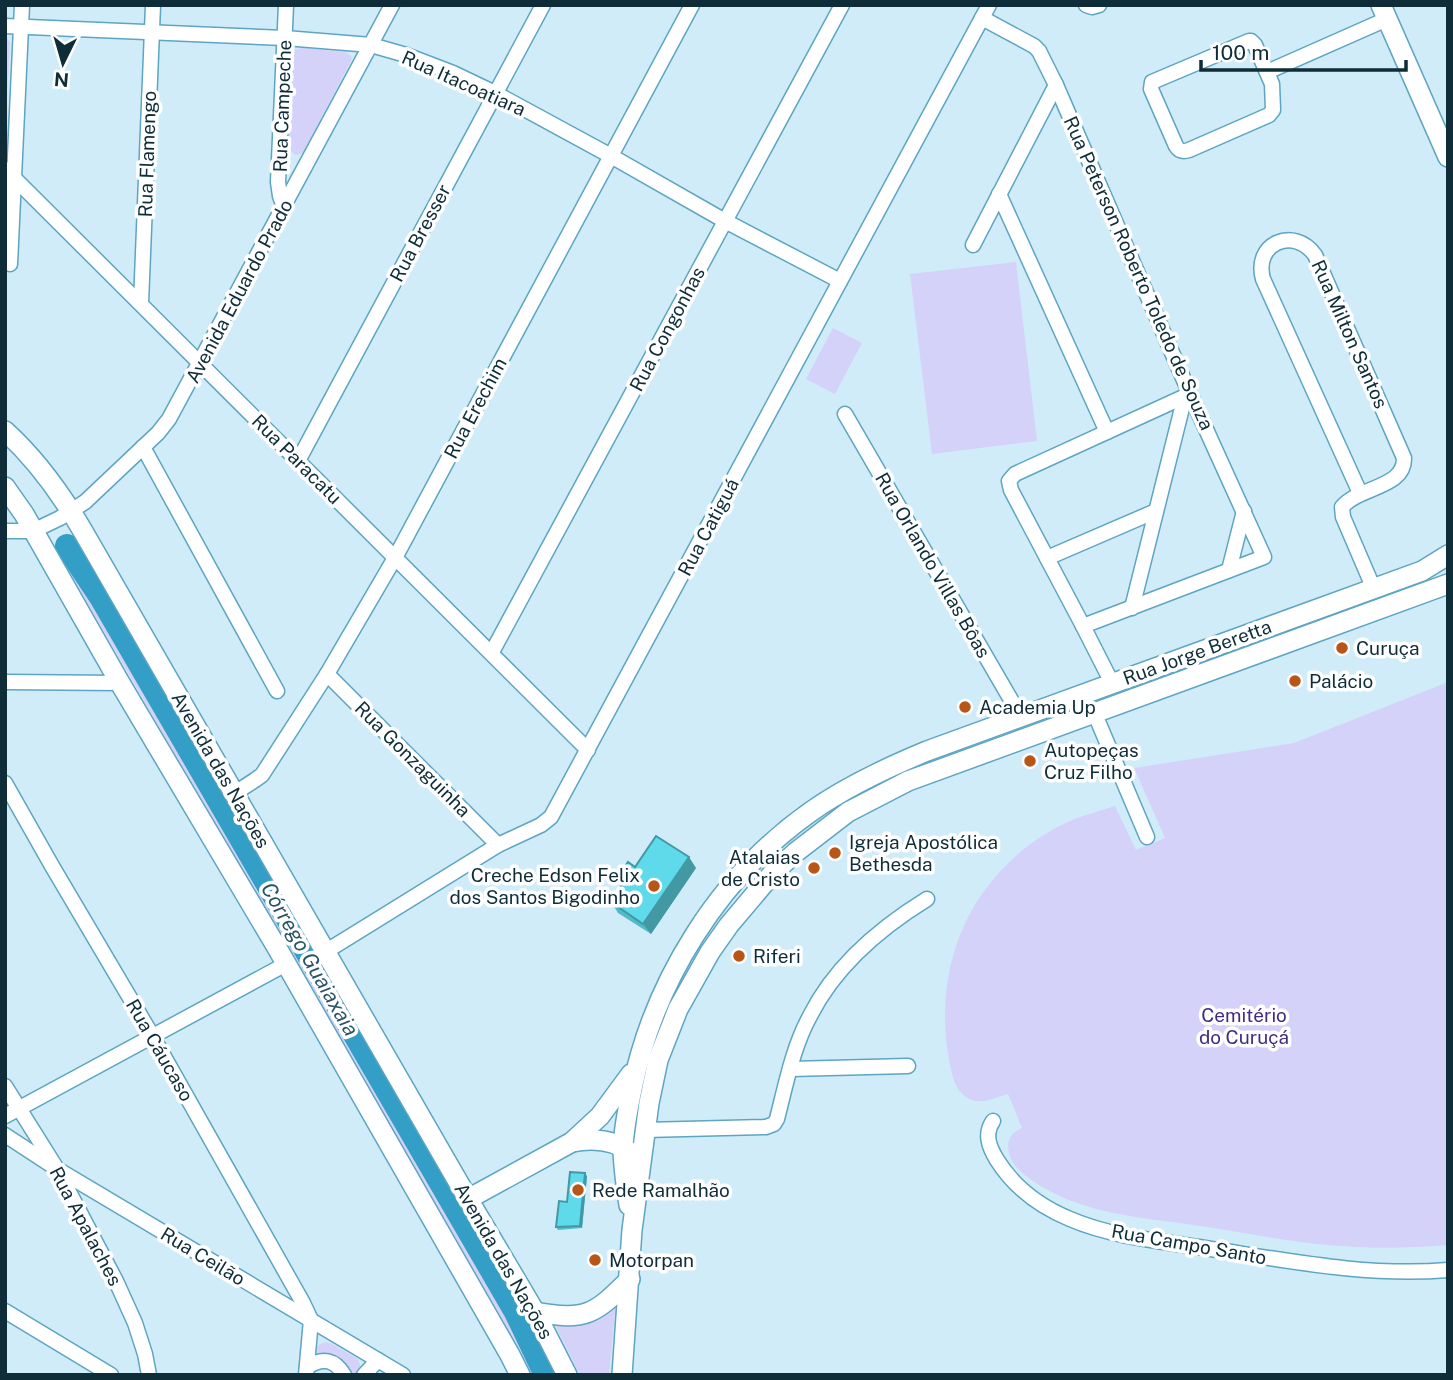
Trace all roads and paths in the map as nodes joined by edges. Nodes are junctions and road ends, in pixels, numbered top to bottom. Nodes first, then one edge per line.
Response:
1 (22, 5) edge
2 (153, 5) edge
3 (286, 5) edge
4 (392, 5) edge
5 (543, 5) edge
6 (692, 5) edge
7 (842, 5) edge
8 (1086, 5) edge
9 (1099, 5) edge
10 (986, 11) edge
11 (1384, 12) edge
12 (5, 26) edge
13 (21, 26) junction
14 (152, 32) junction
15 (285, 38) junction
16 (371, 45) junction
17 (1267, 72) junction
18 (1056, 85) junction
19 (495, 93) junction
20 (611, 156) junction
21 (1448, 157) edge
22 (10, 173) edge
23 (999, 194) junction
24 (284, 206) junction
25 (725, 221) junction
26 (973, 245) dead end
27 (10, 264) dead end
28 (840, 281) junction
29 (141, 303) junction
30 (201, 362) junction
31 (1188, 395) junction
32 (845, 414) dead end
33 (5, 431) edge
34 (1107, 432) junction
35 (5, 440) edge
36 (143, 447) junction
37 (5, 449) edge
38 (298, 461) junction
39 (5, 487) edge
40 (1360, 494) junction
41 (71, 511) junction
42 (1156, 511) junction
43 (1244, 511) junction
44 (5, 531) edge
45 (33, 531) junction
46 (1448, 555) edge
47 (396, 556) junction
48 (1047, 558) junction
49 (1229, 570) junction
50 (1448, 584) edge
51 (1373, 587) junction
52 (1132, 608) junction
53 (1083, 626) junction
54 (492, 652) junction
55 (327, 674) junction
56 (5, 682) edge
57 (120, 683) junction
58 (1112, 683) junction
59 (277, 691) dead end
60 (1094, 712) junction
61 (1021, 716) junction
62 (588, 750) junction
63 (5, 783) edge
64 (235, 793) junction
65 (1147, 837) dead end
66 (498, 845) junction
67 (928, 899) dead end
68 (325, 952) junction
69 (286, 964) junction
70 (153, 1037) junction
71 (636, 1066) junction
72 (908, 1066) dead end
73 (790, 1069) junction
74 (5, 1086) edge
75 (12, 1112) edge
76 (993, 1121) dead end
77 (645, 1130) junction
78 (5, 1135) edge
79 (572, 1142) junction
80 (623, 1147) junction
81 (57, 1169) junction
82 (468, 1199) junction
83 (632, 1230) junction
84 (1448, 1270) edge
85 (630, 1279) junction
86 (5, 1311) edge
87 (535, 1311) junction
88 (311, 1320) junction
89 (378, 1360) junction
90 (306, 1371) edge
91 (111, 1375) edge
92 (149, 1375) edge
93 (344, 1375) edge
94 (364, 1375) edge
95 (403, 1375) edge
96 (520, 1375) edge
97 (567, 1375) edge
98 (622, 1375) edge

1 - 13 street
2 - 14 street, Rua Flamengo
3 - 15 street, Rua Campeche
4 - 16 street, Avenida Eduardo Prado
5 - 19 street, Rua Bresser
6 - 20 street, Rua Erechim
7 - 25 street, Rua Congonhas
8 - 9 street
10 - 18 street, Rua Peterson Roberto Toledo de Souza
10 - 28 street, Rua Catiguá
11 - 17 street
11 - 21 main road
12 - 13 street, Rua Itacoatiara
13 - 14 street, Rua Itacoatiara
13 - 22 street
14 - 15 street, Rua Itacoatiara
14 - 29 street, Rua Flamengo
15 - 16 street, Rua Itacoatiara
15 - 24 street, Rua Campeche
16 - 19 street, Rua Itacoatiara
16 - 24 street, Avenida Eduardo Prado
17 - 17 street
18 - 23 street
18 - 31 street, Rua Peterson Roberto Toledo de Souza
19 - 20 street, Rua Itacoatiara
19 - 38 street, Rua Bresser
20 - 25 street, Rua Itacoatiara
20 - 47 street, Rua Erechim
22 - 27 street
22 - 29 street, Rua Paracatu
23 - 26 street
23 - 34 street
24 - 30 street, Avenida Eduardo Prado
25 - 28 street, Rua Itacoatiara
25 - 54 street, Rua Congonhas
28 - 62 street, Rua Catiguá
29 - 30 street, Rua Paracatu
30 - 36 street, Avenida Eduardo Prado
30 - 38 street, Rua Paracatu
31 - 34 street
31 - 42 street
31 - 43 street, Rua Peterson Roberto Toledo de Souza
32 - 61 street, Rua Orlando Villas Bôas
33 - 41 main road, Avenida das Nações
34 - 48 street
35 - 37 main road
36 - 41 street, Avenida Eduardo Prado
36 - 59 street
38 - 47 street, Rua Paracatu
39 - 45 main road
40 - 40 street, Rua Milton Santos
40 - 51 street
41 - 45 street, Avenida Eduardo Prado
41 - 64 main road, Avenida das Nações
42 - 48 street
42 - 52 street
43 - 49 street
43 - 49 street, Rua Peterson Roberto Toledo de Souza
44 - 45 street
45 - 57 main road
46 - 51 main road, Rua Jorge Beretta
47 - 54 street, Rua Paracatu
47 - 55 street, Rua Erechim
48 - 53 street
49 - 52 street
50 - 60 main road, Rua Jorge Beretta
51 - 58 main road, Rua Jorge Beretta
52 - 53 street
53 - 58 street
54 - 62 street, Rua Paracatu
55 - 64 street, Rua Erechim
55 - 66 street, Rua Gonzaguinha
56 - 57 street
57 - 69 main road
58 - 61 main road, Rua Jorge Beretta
60 - 65 street
60 - 77 main road, Rua Jorge Beretta
61 - 71 main road, Rua Jorge Beretta
62 - 66 street, Rua Catiguá
63 - 70 street, Rua Cáucaso
64 - 68 main road, Avenida das Nações
66 - 68 street, Rua Catiguá
67 - 73 street
68 - 82 main road, Avenida das Nações
69 - 70 street
69 - 96 main road
70 - 75 street
70 - 88 street, Rua Cáucaso
71 - 79 main road
71 - 80 main road, Rua Jorge Beretta
72 - 73 street
73 - 77 street
74 - 75 street, Rua Apalaches
75 - 81 street, Rua Apalaches
76 - 84 street, Rua Campo Santo
77 - 83 main road, Rua Jorge Beretta
78 - 81 street, Rua Ceilão
79 - 80 main road
79 - 82 main road
80 - 83 main road, Rua Jorge Beretta
81 - 88 street, Rua Ceilão
81 - 92 street, Rua Apalaches
82 - 87 main road, Avenida das Nações
83 - 85 main road, Rua Jorge Beretta
85 - 87 main road
85 - 98 main road, Rua Jorge Beretta
86 - 91 street
87 - 97 main road, Avenida das Nações
88 - 89 street, Rua Ceilão
88 - 90 street
89 - 94 street
89 - 95 street, Rua Ceilão
90 - 93 street

